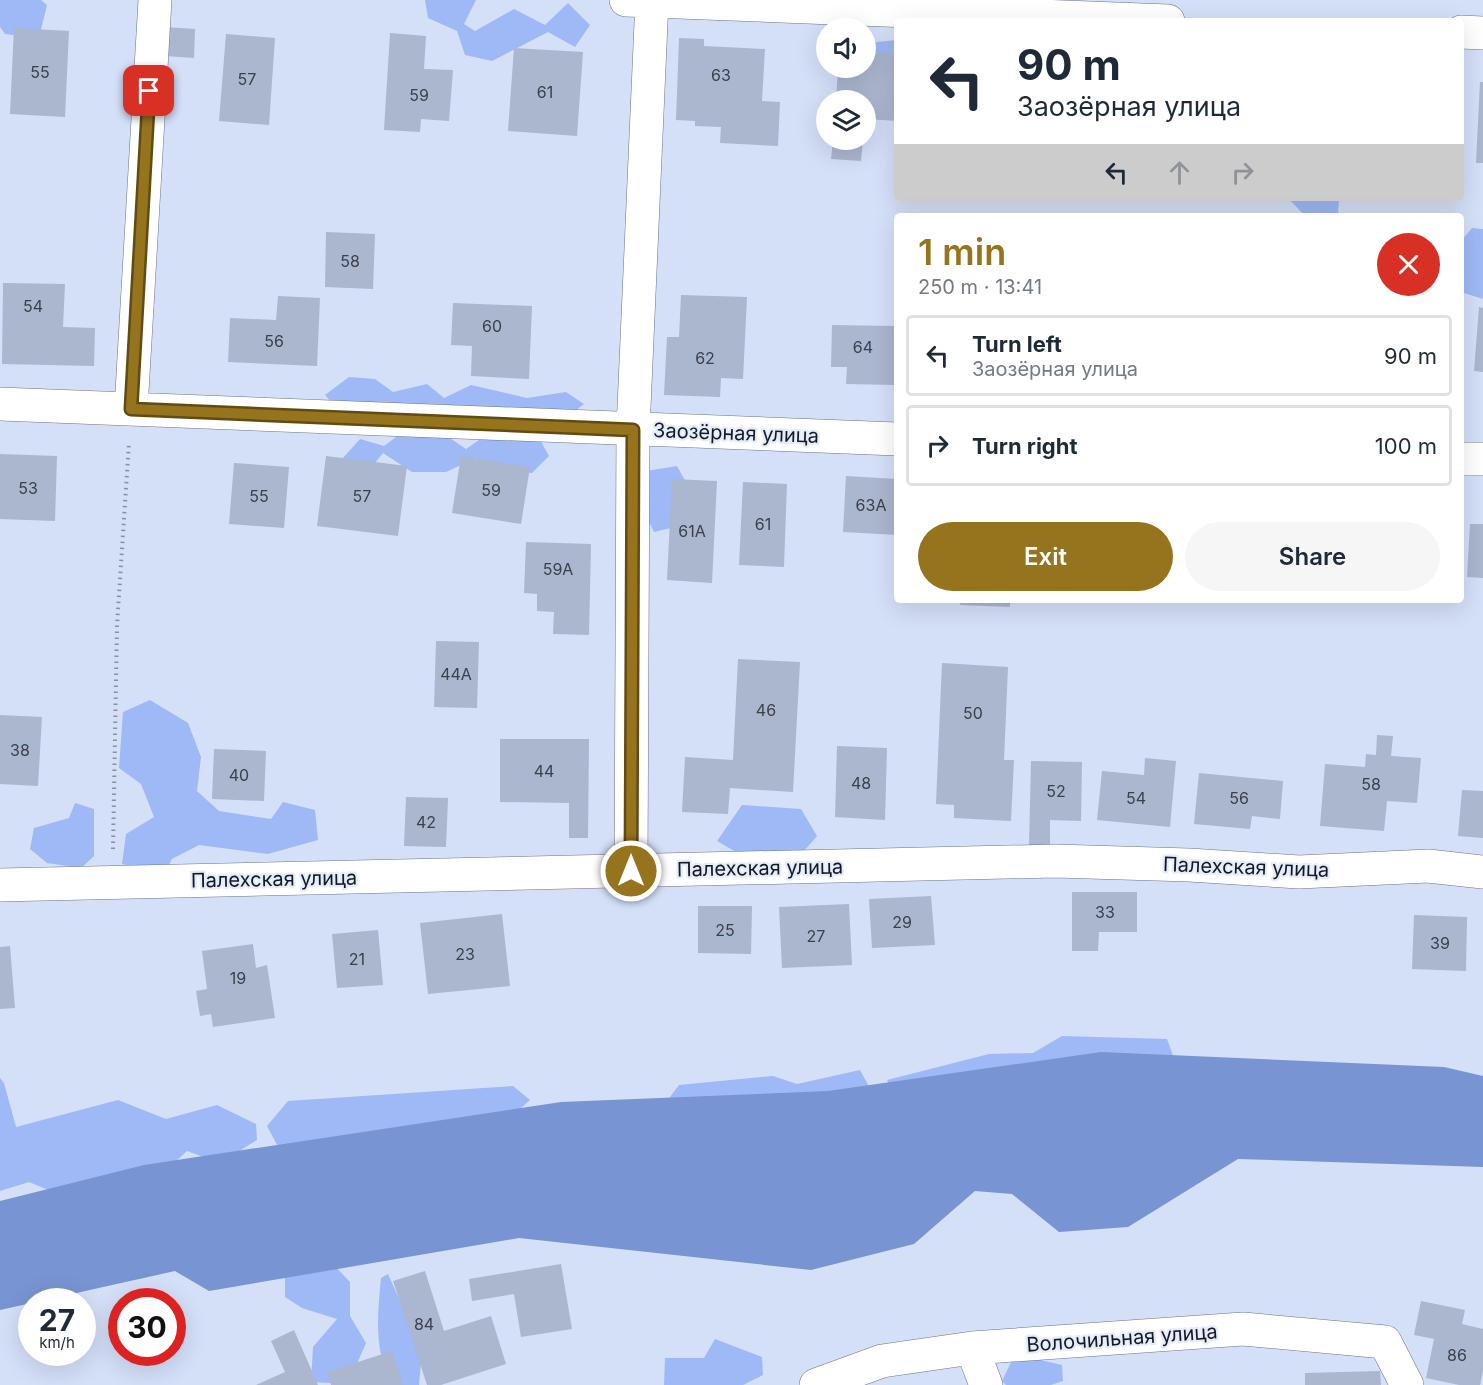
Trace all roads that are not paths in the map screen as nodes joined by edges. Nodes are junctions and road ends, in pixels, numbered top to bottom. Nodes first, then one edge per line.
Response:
1 (154, 0) edge
2 (643, 0) edge
3 (1093, 18) edge
4 (1464, 32) edge
5 (1483, 33) edge
6 (0, 404) edge
7 (131, 409) junction
8 (633, 430) junction
9 (894, 439) edge
10 (1464, 459) edge
11 (1483, 459) edge
12 (631, 871) junction
13 (1483, 872) edge
14 (0, 885) edge
15 (972, 1348) junction
16 (816, 1385) edge
17 (986, 1385) edge
18 (1407, 1385) edge

1 - 7 street
2 - 3 street
2 - 8 street
4 - 5 street
6 - 7 street, Заозёрная улица
7 - 8 street, Заозёрная улица
8 - 9 street, Заозёрная улица
8 - 12 street
10 - 11 street
12 - 13 street, Палехская улица
12 - 14 street, Палехская улица
15 - 16 street, Волочильная улица
15 - 17 street
15 - 18 street, Волочильная улица

